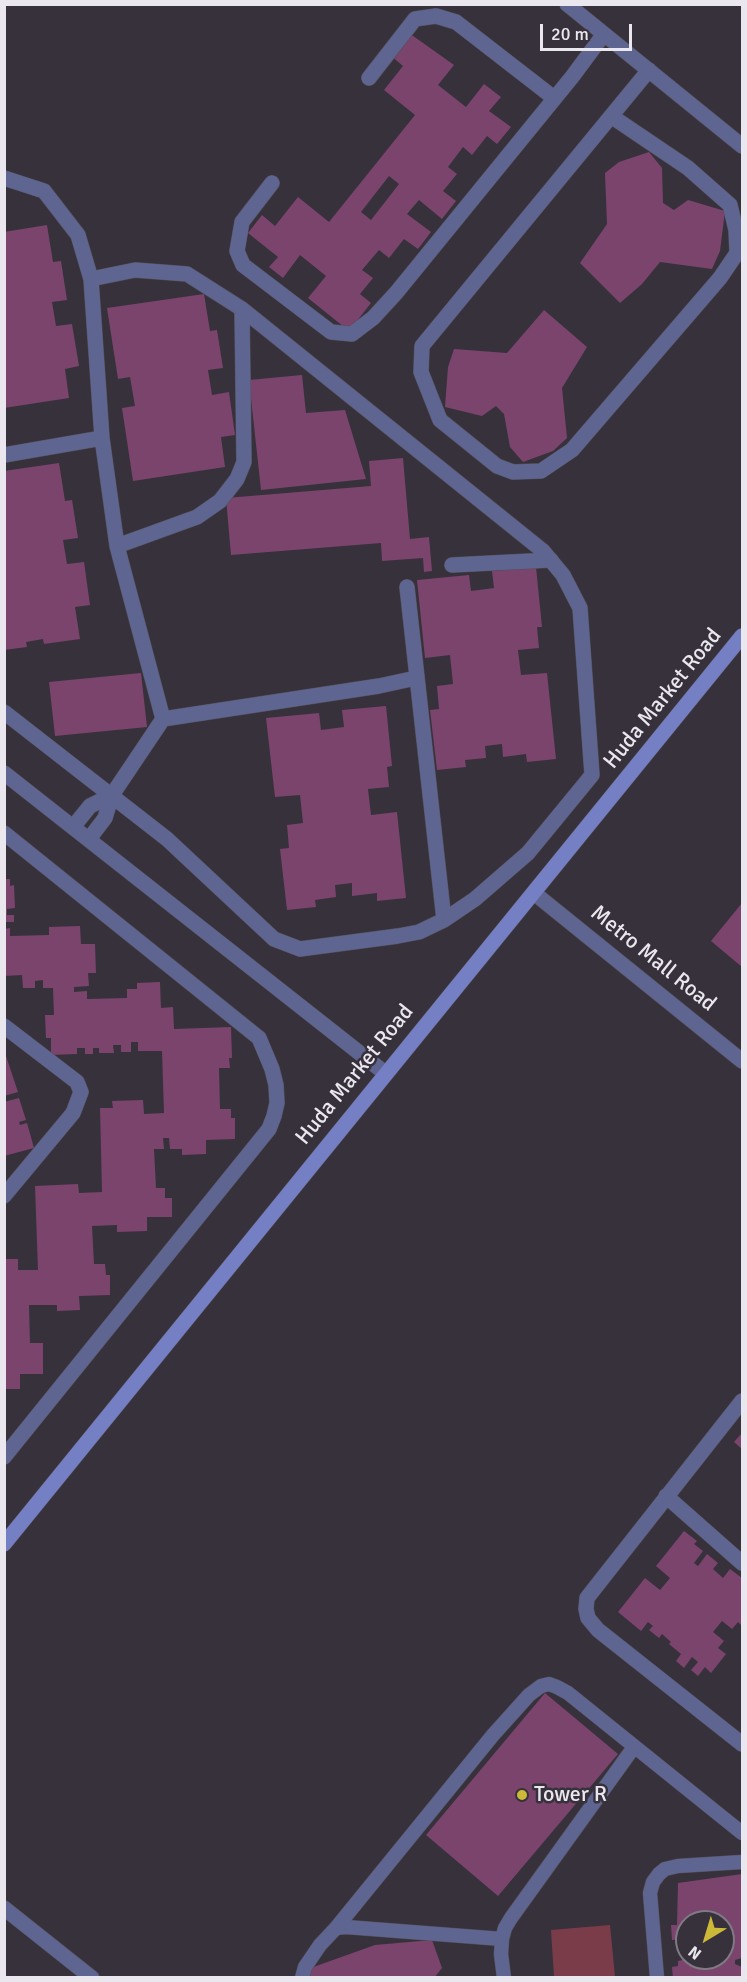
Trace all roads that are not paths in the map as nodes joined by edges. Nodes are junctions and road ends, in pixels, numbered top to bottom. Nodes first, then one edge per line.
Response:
1 (567, 4) edge
2 (604, 34) junction
3 (649, 70) junction
4 (369, 78) dead end
5 (554, 98) junction
6 (611, 116) junction
7 (742, 146) edge
8 (4, 178) edge
9 (272, 183) dead end
10 (91, 279) junction
11 (242, 309) junction
12 (102, 438) junction
13 (4, 455) edge
14 (117, 546) junction
15 (551, 560) junction
16 (452, 565) dead end
17 (407, 587) dead end
18 (742, 636) edge
19 (416, 678) junction
20 (4, 712) edge
21 (163, 719) junction
22 (4, 773) edge
23 (112, 795) junction
24 (73, 826) junction
25 (4, 833) edge
26 (89, 839) junction
27 (534, 893) junction
28 (444, 920) junction
29 (4, 1026) edge
30 (742, 1061) edge
31 (385, 1073) junction
32 (4, 1196) edge
33 (742, 1401) edge
34 (4, 1457) edge
35 (666, 1496) junction
36 (4, 1544) edge
37 (742, 1563) edge
38 (740, 1736) edge
39 (634, 1747) junction
40 (742, 1833) edge
41 (742, 1863) edge
42 (4, 1908) edge
43 (336, 1928) junction
44 (502, 1940) junction
45 (92, 1977) edge
46 (302, 1977) edge
47 (504, 1977) edge
48 (657, 1977) edge

1 - 2 street
2 - 3 street
2 - 5 street
3 - 6 street
3 - 7 street
4 - 5 street
5 - 9 street
6 - 6 street
8 - 10 street
10 - 11 street
10 - 12 street
11 - 14 street
11 - 15 street
12 - 13 street
12 - 14 street
14 - 21 street
15 - 16 street
15 - 28 street
17 - 19 street
18 - 27 street, Huda Market Road
19 - 21 street
19 - 28 street
20 - 23 street
21 - 23 street
22 - 24 street
23 - 24 street
23 - 26 street
23 - 28 street
24 - 26 street
25 - 34 street
26 - 31 street
27 - 30 street, Metro Mall Road
27 - 31 street, Huda Market Road
29 - 32 street
31 - 36 street, Huda Market Road
33 - 35 street
35 - 37 street
35 - 38 street
39 - 40 lane
39 - 43 lane
39 - 44 lane
41 - 48 lane
42 - 45 street
43 - 44 lane
43 - 46 lane
44 - 47 lane

